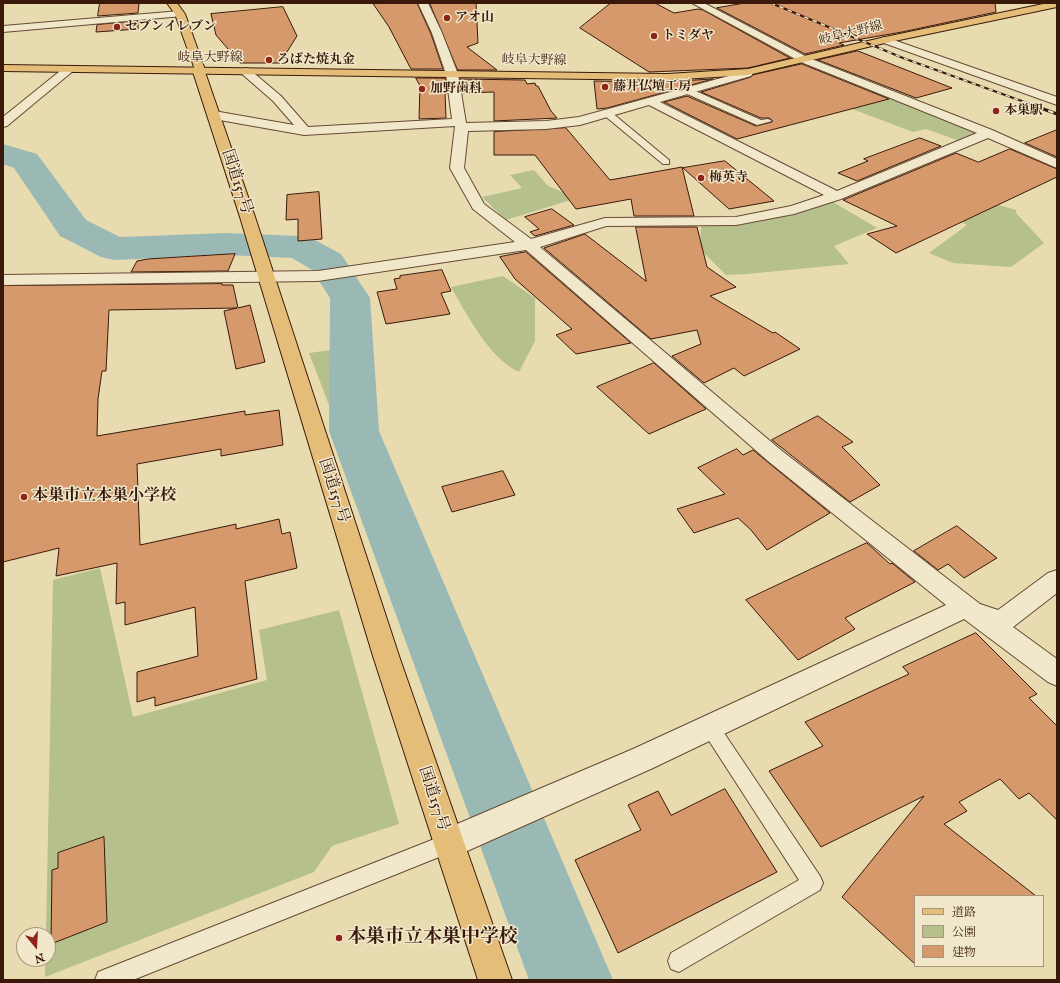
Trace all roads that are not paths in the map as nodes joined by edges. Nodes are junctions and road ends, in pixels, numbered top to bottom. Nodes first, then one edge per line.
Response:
1 (172, 3) edge
2 (423, 3) edge
3 (697, 3) edge
4 (1057, 4) edge
5 (180, 14) junction
6 (3, 29) edge
7 (885, 40) junction
8 (805, 60) junction
9 (3, 68) edge
10 (69, 69) junction
11 (245, 71) junction
12 (199, 72) junction
13 (748, 72) junction
14 (452, 74) junction
15 (688, 91) junction
16 (1057, 101) edge
17 (651, 102) junction
18 (608, 114) junction
19 (214, 115) junction
20 (768, 121) dead end
21 (3, 123) edge
22 (460, 124) junction
23 (304, 131) junction
24 (988, 133) junction
25 (666, 162) dead end
26 (1057, 164) edge
27 (836, 196) junction
28 (529, 245) junction
29 (259, 256) junction
30 (3, 280) edge
31 (1057, 580) edge
32 (966, 607) junction
33 (1057, 674) edge
34 (710, 727) junction
35 (447, 844) junction
36 (679, 961) dead end
37 (106, 980) edge
38 (495, 980) edge

1 - 5 main road, 国道157号
2 - 14 street
3 - 8 street
4 - 7 main road, 岐阜大野線
5 - 6 street
5 - 12 main road, 国道157号
7 - 8 main road, 岐阜大野線
7 - 16 street
8 - 13 main road, 岐阜大野線
8 - 24 street
9 - 10 main road, 岐阜大野線
10 - 12 main road, 岐阜大野線
10 - 21 street
11 - 12 main road, 岐阜大野線
11 - 14 main road, 岐阜大野線
11 - 23 street
12 - 19 main road, 国道157号
13 - 14 main road, 岐阜大野線
13 - 15 street
14 - 22 street
15 - 17 street
15 - 20 lane
17 - 18 street
17 - 27 street
18 - 22 street
18 - 25 lane
19 - 23 street
19 - 29 main road, 国道157号
22 - 23 street
22 - 28 street
24 - 26 street
24 - 27 street
27 - 28 street
28 - 29 street
28 - 32 street
29 - 30 street
29 - 35 main road, 国道157号
31 - 32 street
32 - 33 street
32 - 34 street
34 - 35 street
34 - 36 lane
35 - 37 lane
35 - 38 main road, 国道157号

